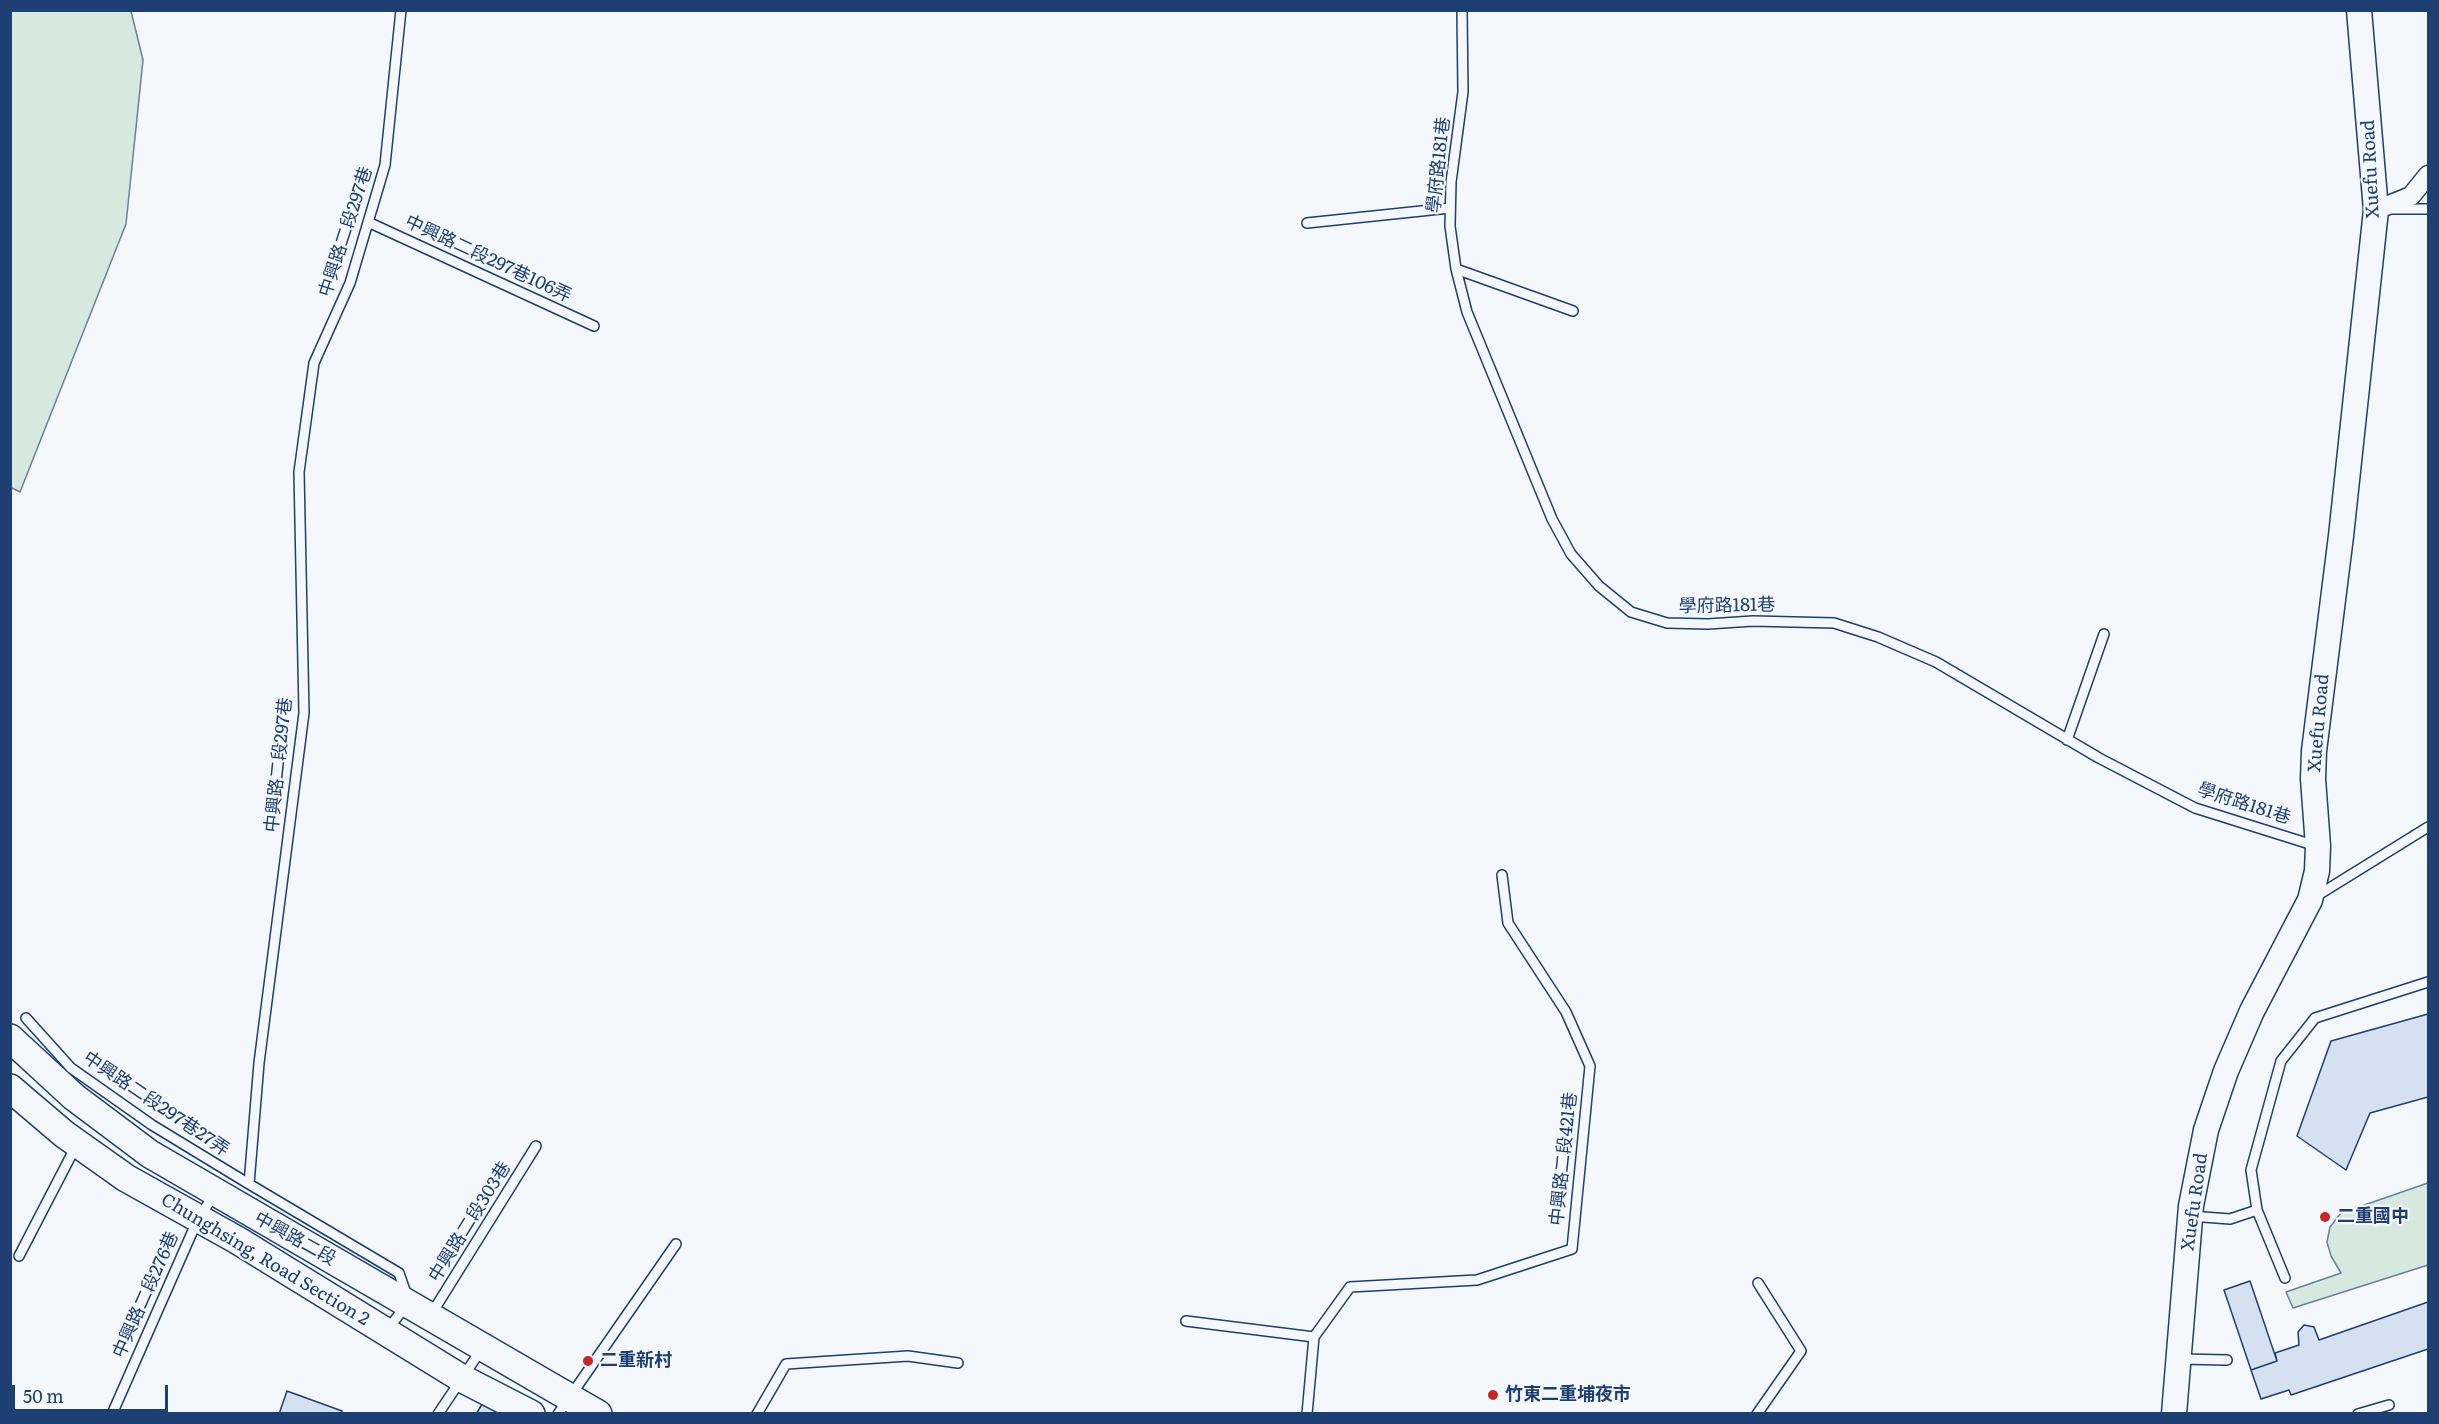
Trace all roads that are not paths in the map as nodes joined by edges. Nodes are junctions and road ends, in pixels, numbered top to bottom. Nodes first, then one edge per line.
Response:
1 (401, 10) edge
2 (1462, 10) edge
3 (2359, 10) edge
4 (2428, 175) edge
5 (1450, 208) junction
6 (2428, 209) edge
7 (2376, 210) junction
8 (368, 222) junction
9 (1308, 223) dead end
10 (1456, 269) junction
11 (1573, 311) dead end
12 (594, 326) dead end
13 (2104, 634) dead end
14 (2067, 740) junction
15 (2428, 827) edge
16 (2318, 846) junction
17 (1502, 874) dead end
18 (2310, 900) junction
19 (2428, 982) edge
20 (18, 1028) edge
21 (10, 1088) edge
22 (77, 1144) junction
23 (537, 1146) dead end
24 (249, 1184) junction
25 (216, 1193) junction
26 (2257, 1210) junction
27 (2190, 1216) junction
28 (198, 1219) junction
29 (676, 1244) dead end
30 (19, 1256) dead end
31 (2285, 1278) dead end
32 (1758, 1283) dead end
33 (419, 1309) junction
34 (1186, 1321) dead end
35 (386, 1332) junction
36 (1314, 1337) junction
37 (483, 1348) junction
38 (2178, 1359) junction
39 (2227, 1360) dead end
40 (958, 1363) dead end
41 (461, 1378) junction
42 (563, 1405) edge
43 (2389, 1406) dead end
44 (112, 1413) edge
45 (438, 1413) edge
46 (531, 1413) edge
47 (598, 1413) edge
48 (757, 1413) edge
49 (1308, 1413) edge
50 (1757, 1413) edge
51 (2174, 1413) edge
52 (2358, 1413) edge

1 - 8 lane, 中興路二段297巷
2 - 5 lane, 學府路181巷
3 - 7 street, Xuefu Road
4 - 7 street
5 - 9 lane
5 - 10 lane, 學府路181巷
6 - 7 lane
7 - 16 street, Xuefu Road
8 - 12 lane, 中興路二段297巷106弄
8 - 24 lane, 中興路二段297巷
10 - 11 lane
10 - 14 lane, 學府路181巷
13 - 14 lane
14 - 16 lane, 學府路181巷
15 - 18 lane
16 - 18 street, Xuefu Road
17 - 36 lane, 中興路二段421巷
18 - 27 street, Xuefu Road
19 - 26 lane
20 - 24 lane, 中興路二段297巷27弄
20 - 25 main road, 中興路二段
21 - 22 main road, Chunghsing, Road Section 2
22 - 28 main road, Chunghsing, Road Section 2
22 - 30 lane
23 - 33 lane, 中興路二段303巷
24 - 33 lane
25 - 28 lane, 中興路二段276巷
25 - 33 main road, 中興路二段
26 - 27 lane
26 - 31 lane
27 - 38 street, Xuefu Road
28 - 35 main road, Chunghsing, Road Section 2
28 - 44 lane, 中興路二段276巷
29 - 42 lane
32 - 50 lane
33 - 35 lane
33 - 37 main road, 中興路二段
34 - 36 lane
35 - 41 main road, Chunghsing, Road Section 2
36 - 49 lane
37 - 41 lane
37 - 42 main road, 中興路二段
38 - 39 lane
38 - 51 street, Xuefu Road
40 - 48 lane
41 - 45 lane
41 - 46 main road, Chunghsing, Road Section 2
42 - 47 main road, 中興路二段
43 - 52 lane

